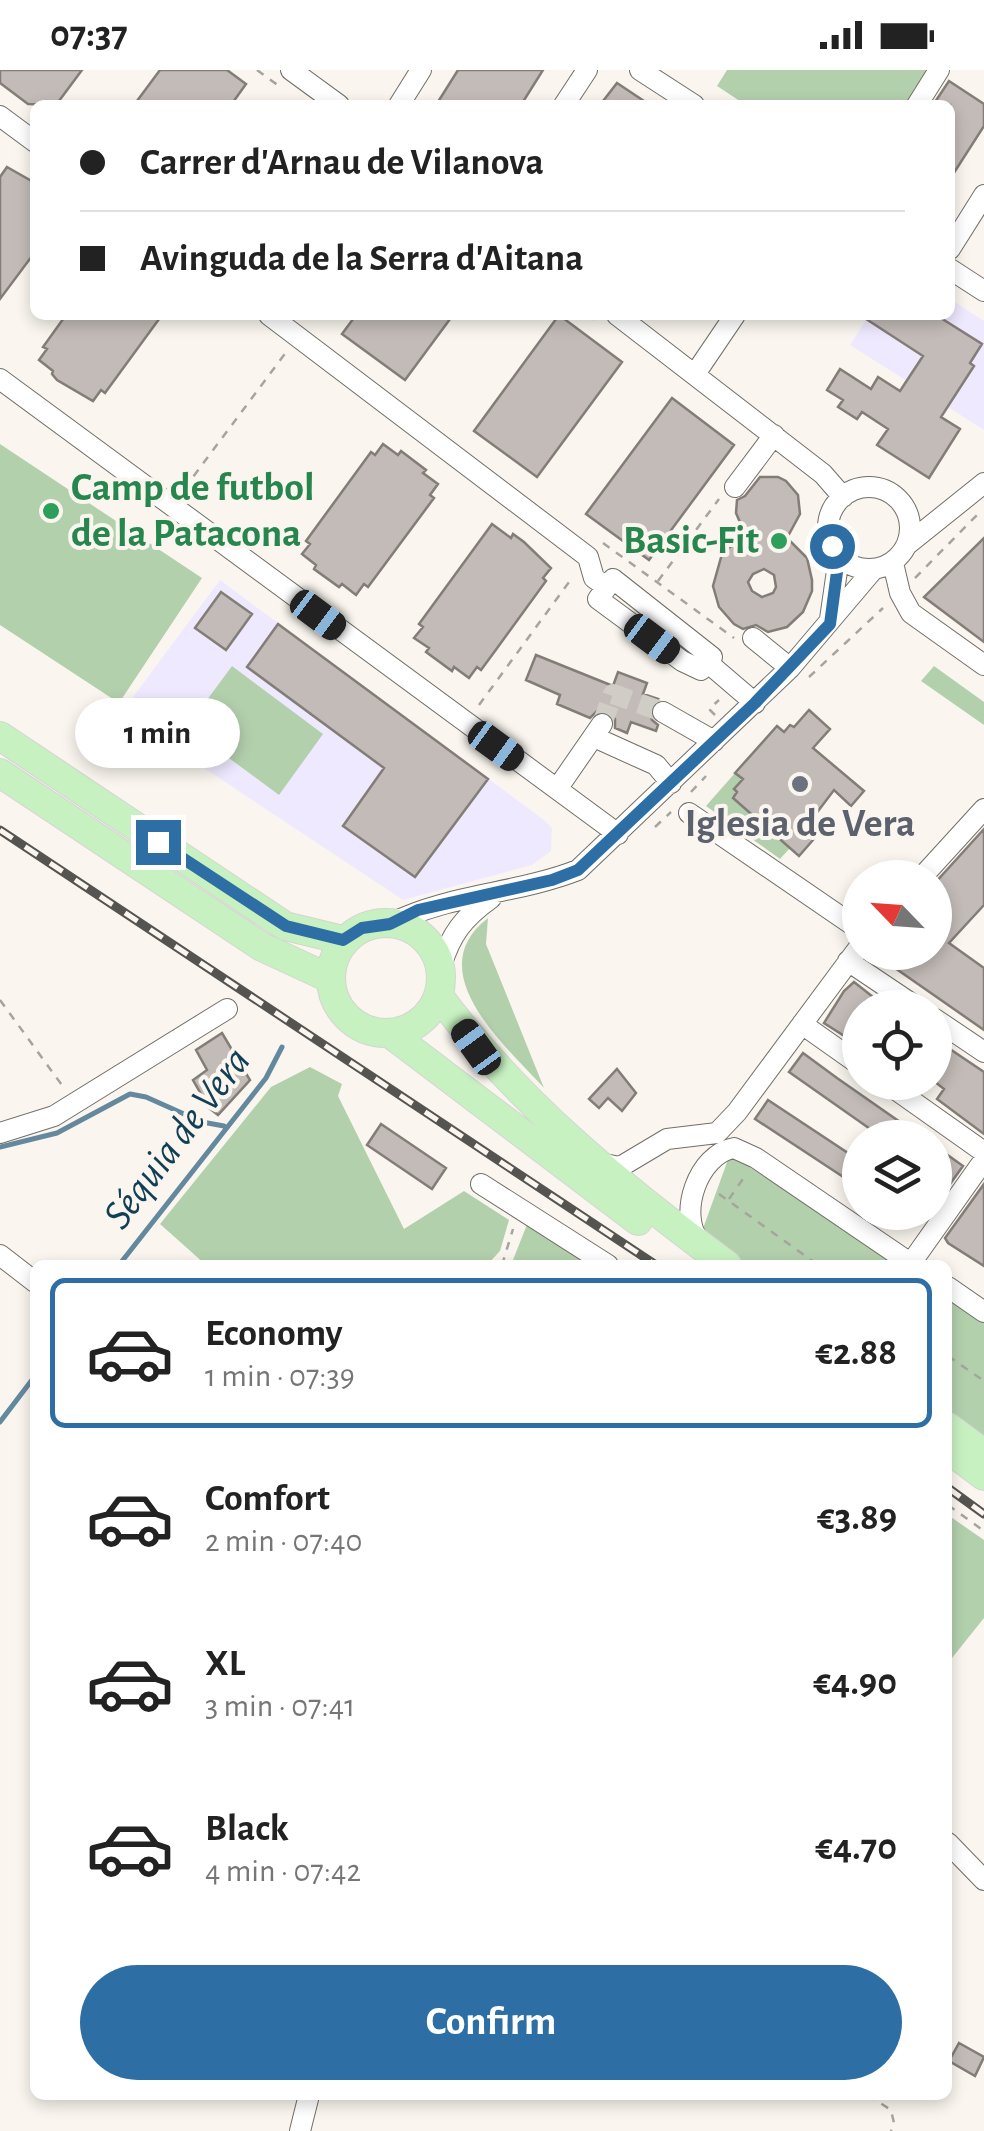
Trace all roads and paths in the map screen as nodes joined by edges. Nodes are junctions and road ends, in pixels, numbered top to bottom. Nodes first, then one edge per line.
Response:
1 (291, 70) edge
2 (421, 70) edge
3 (587, 70) edge
4 (640, 70) edge
5 (940, 70) edge
6 (332, 100) edge
7 (402, 100) edge
8 (567, 100) edge
9 (686, 100) edge
10 (920, 100) edge
11 (0, 116) edge
12 (30, 138) edge
13 (984, 195) edge
14 (955, 241) edge
15 (955, 272) edge
16 (984, 291) edge
17 (276, 320) edge
18 (732, 320) edge
19 (610, 321) edge
20 (298, 336) junction
21 (696, 374) junction
22 (0, 379) edge
23 (774, 435) junction
24 (984, 483) edge
25 (731, 488) joint
26 (843, 497) junction
27 (904, 505) junction
28 (172, 506) junction
29 (949, 508) junction
30 (984, 508) edge
31 (908, 544) junction
32 (588, 557) junction
33 (839, 557) junction
34 (883, 566) junction
35 (658, 582) dead end
36 (900, 593) junction
37 (830, 624) junction
38 (752, 638) dead end
39 (984, 665) edge
40 (795, 677) junction
41 (755, 703) junction
42 (663, 712) tunnel mouth
43 (466, 724) junction
44 (0, 736) edge
45 (714, 741) junction
46 (716, 766) dead end
47 (0, 773) edge
48 (671, 782) junction
49 (557, 790) junction
50 (691, 792) dead end
51 (684, 809) joint
52 (984, 809) edge
53 (655, 827) dead end
54 (618, 834) junction
55 (938, 860) edge
56 (505, 890) junction
57 (842, 918) edge
58 (390, 924) junction
59 (343, 940) junction
60 (441, 966) junction
61 (842, 970) edge
62 (873, 970) edge
63 (328, 978) junction
64 (897, 990) edge
65 (439, 996) junction
66 (0, 1000) edge
67 (227, 1009) dead end
68 (802, 1024) junction
69 (952, 1030) edge
70 (392, 1035) junction
71 (842, 1052) edge
72 (984, 1052) edge
73 (910, 1100) edge
74 (75, 1103) junction
75 (737, 1112) junction
76 (0, 1133) edge
77 (984, 1152) edge
78 (750, 1154) junction
79 (984, 1160) edge
80 (598, 1162) junction
81 (481, 1184) dead end
82 (718, 1194) dead end
83 (728, 1200) junction
84 (519, 1209) junction
85 (0, 1256) edge
86 (504, 1260) edge
87 (600, 1260) edge
88 (711, 1260) edge
89 (811, 1260) edge
90 (906, 1260) edge
91 (915, 1260) edge
92 (30, 1278) edge
93 (952, 1291) edge
94 (984, 1312) edge
95 (952, 1359) edge
96 (984, 1381) edge
97 (952, 1430) edge
98 (952, 1453) edge
99 (984, 1454) edge
100 (984, 1476) edge
101 (952, 1508) edge
102 (984, 1532) edge
103 (952, 1847) edge
104 (984, 1880) edge
105 (308, 2100) edge
106 (876, 2100) edge
107 (300, 2131) edge
108 (891, 2131) edge

1 - 6 street
2 - 7 street
3 - 8 street
4 - 9 street
5 - 10 street
11 - 12 street
13 - 14 street
15 - 16 street
17 - 20 street
18 - 21 street
19 - 21 street
20 - 28 path
20 - 32 street
21 - 23 street
22 - 28 street
23 - 25 street
23 - 26 street
24 - 29 street
25 - 35 path
26 - 27 street
26 - 33 street
27 - 29 street
27 - 31 street
28 - 43 street
29 - 31 street
30 - 36 path
31 - 34 street
32 - 41 street
32 - 43 path
33 - 34 street
33 - 37 street
34 - 36 street
34 - 37 street
36 - 39 street
36 - 40 path
37 - 40 street
38 - 40 street
40 - 41 street
41 - 45 street
42 - 45 street
43 - 49 street
44 - 59 main road
45 - 48 street
46 - 50 path
47 - 63 main road
48 - 49 street
48 - 54 street
49 - 54 street
51 - 53 path
51 - 57 street
52 - 55 street
54 - 56 street
56 - 58 street
56 - 60 street
58 - 59 main road
58 - 60 main road
59 - 63 main road
60 - 65 main road
61 - 68 street
62 - 64 street
63 - 70 main road
65 - 70 main road
65 - 80 main road
66 - 74 path
67 - 74 street
68 - 71 street
68 - 75 street
69 - 72 street
70 - 88 main road
73 - 77 street
74 - 76 street
75 - 78 street
75 - 80 street
78 - 83 path
78 - 88 street
78 - 90 street
79 - 91 street
80 - 88 main road
81 - 84 street
82 - 83 path
83 - 89 path
84 - 86 path
84 - 87 street
85 - 92 street
93 - 94 street
95 - 96 path
97 - 99 main road
98 - 100 main road
101 - 102 path
103 - 104 street
105 - 107 street
106 - 108 path

